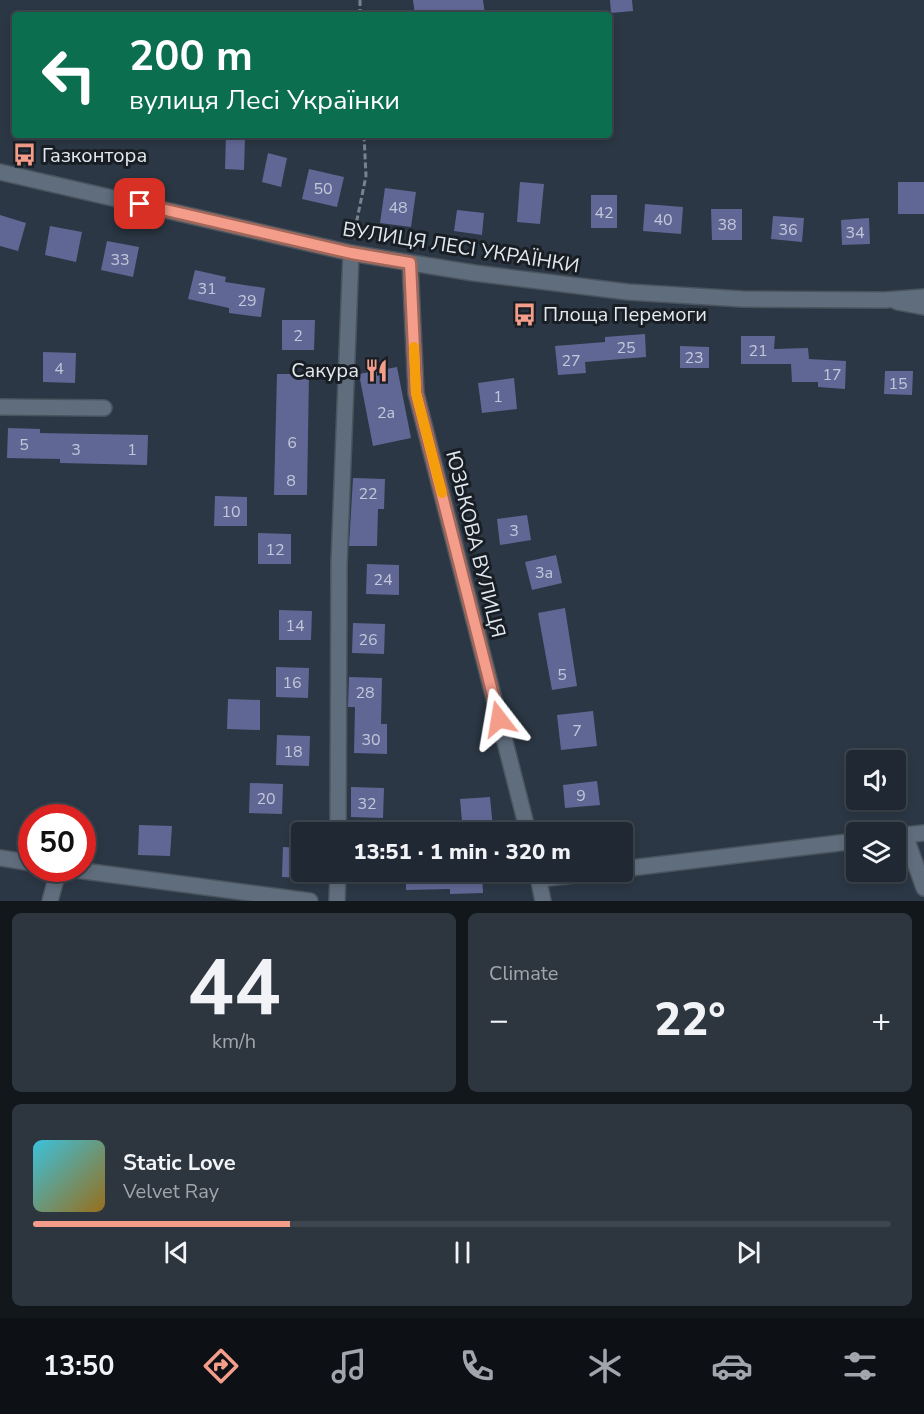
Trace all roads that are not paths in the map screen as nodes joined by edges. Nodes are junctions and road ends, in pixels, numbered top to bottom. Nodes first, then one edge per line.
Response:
1 (0, 172) edge
2 (351, 253) junction
3 (410, 263) junction
4 (924, 297) edge
5 (885, 300) junction
6 (924, 307) edge
7 (0, 407) edge
8 (104, 408) dead end
9 (338, 822) edge
10 (525, 822) edge
11 (924, 833) edge
12 (906, 835) edge
13 (846, 842) edge
14 (906, 849) edge
15 (0, 858) edge
16 (18, 861) edge
17 (633, 868) edge
18 (96, 873) edge
19 (56, 882) edge
20 (338, 882) edge
21 (539, 882) edge
22 (924, 888) edge
23 (50, 901) edge
24 (310, 901) edge
25 (338, 901) edge
26 (543, 901) edge

1 - 2 main road, ВУЛИЦЯ ЛЕСІ УКРАЇНКИ
2 - 3 main road, ВУЛИЦЯ ЛЕСІ УКРАЇНКИ
2 - 9 main road
3 - 5 main road, ВУЛИЦЯ ЛЕСІ УКРАЇНКИ
3 - 10 main road, ЮЗЬКОВА ВУЛИЦЯ
4 - 5 main road, ВУЛИЦЯ ЛЕСІ УКРАЇНКИ
5 - 6 main road
7 - 8 main road
11 - 12 main road
13 - 17 main road
14 - 22 main road
15 - 16 main road
18 - 24 main road
19 - 23 main road
20 - 25 main road
21 - 26 main road

